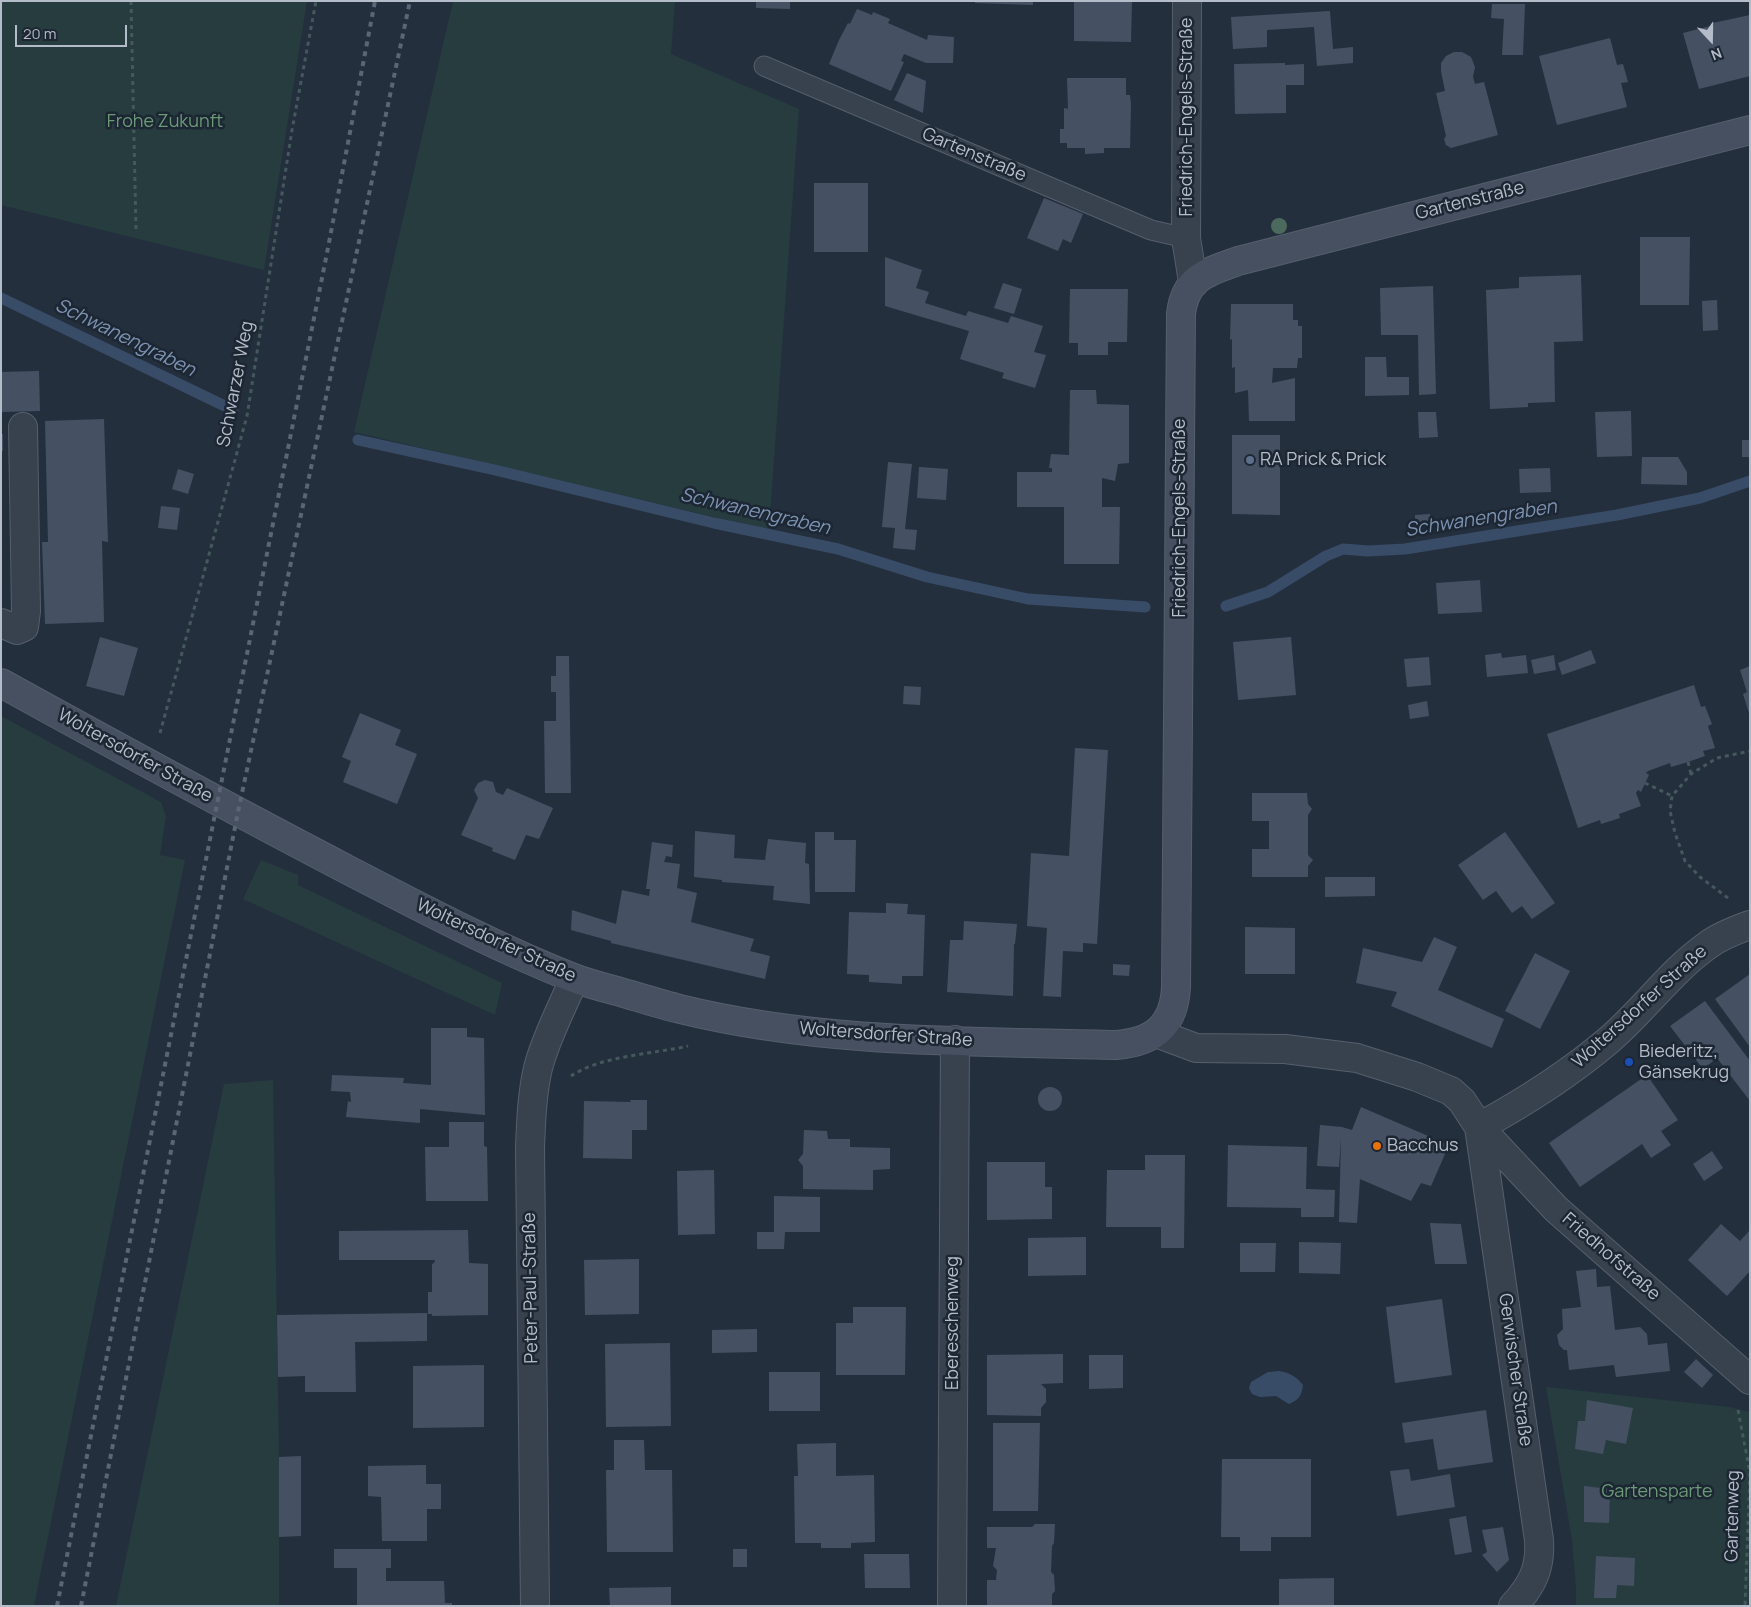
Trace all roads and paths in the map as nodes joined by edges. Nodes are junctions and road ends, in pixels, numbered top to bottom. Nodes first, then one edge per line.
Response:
1 (131, 1) edge
2 (316, 1) edge
3 (1187, 1) edge
4 (764, 66) dead end
5 (1750, 130) edge
6 (136, 230) dead end
7 (1186, 238) junction
8 (1193, 282) junction
9 (23, 427) dead end
10 (1, 623) edge
11 (1, 683) edge
12 (1750, 751) edge
13 (1688, 762) dead end
14 (150, 765) junction
15 (1691, 774) junction
16 (1645, 783) dead end
17 (1672, 796) junction
18 (1731, 900) dead end
19 (1750, 925) edge
20 (574, 979) junction
21 (1156, 1033) junction
22 (955, 1040) junction
23 (689, 1046) dead end
24 (565, 1080) dead end
25 (1479, 1127) junction
26 (1743, 1374) edge
27 (535, 1606) edge
28 (952, 1606) edge
29 (1513, 1606) edge
30 (1745, 1606) edge

1 - 6 path
2 - 14 path, Schwarzer Weg
3 - 7 street, Friedrich-Engels-Straße
4 - 7 lane, Gartenstraße
5 - 8 street, Gartenstraße
7 - 8 street, Friedrich-Engels-Straße
8 - 21 street, Friedrich-Engels-Straße
9 - 10 street
11 - 14 street, Woltersdorfer Straße
12 - 15 path
13 - 15 path
14 - 20 street, Woltersdorfer Straße
15 - 17 path
16 - 17 path
17 - 18 path
19 - 25 street, Woltersdorfer Straße
20 - 22 street, Woltersdorfer Straße
20 - 27 street, Peter-Paul-Straße
21 - 22 street, Woltersdorfer Straße
21 - 25 street
22 - 28 street, Ebereschenweg
23 - 24 path
25 - 26 street, Friedhofstraße
25 - 29 street, Gerwischer Straße
26 - 30 path, Gartenweg

